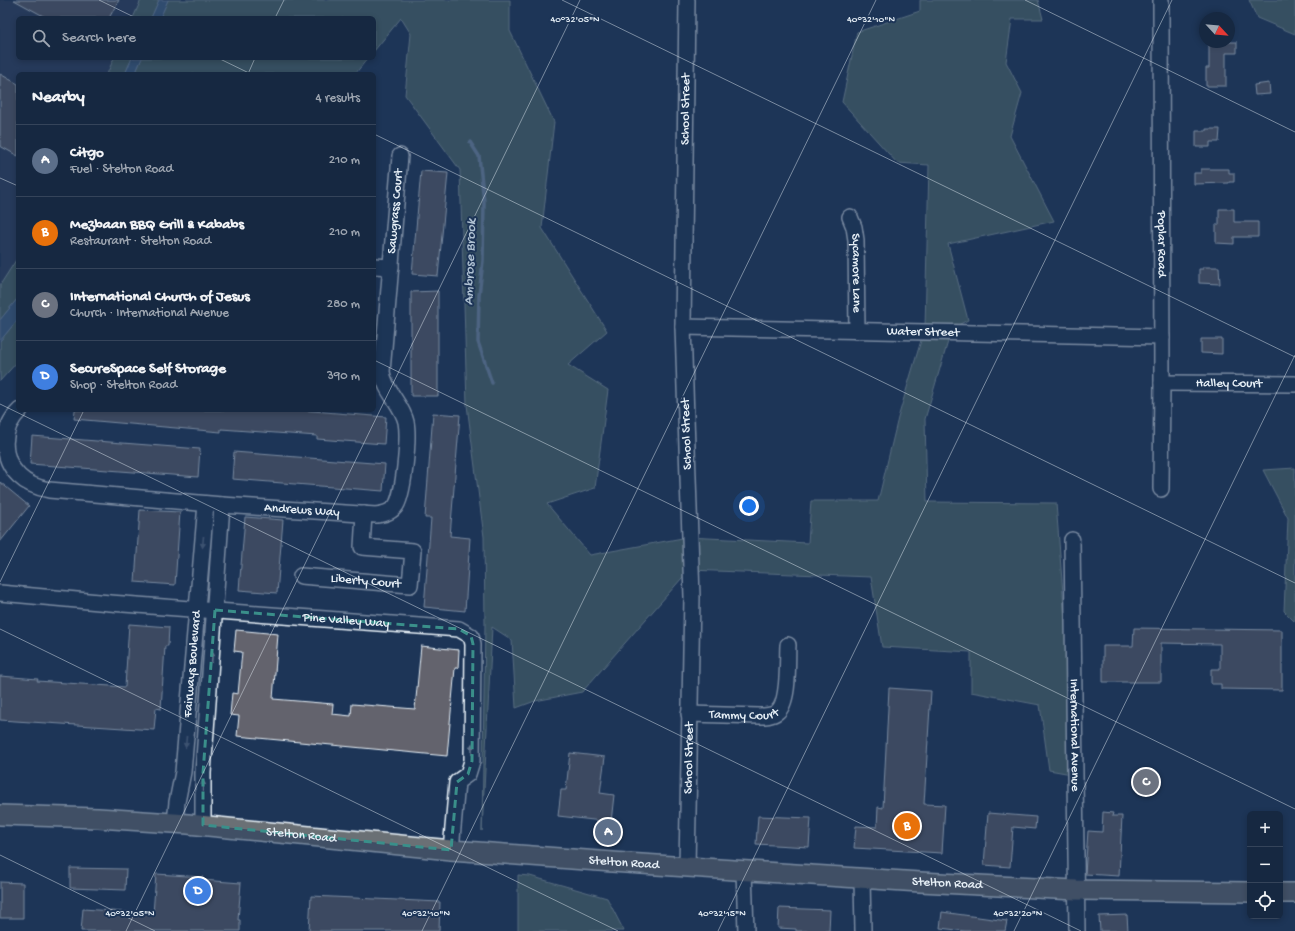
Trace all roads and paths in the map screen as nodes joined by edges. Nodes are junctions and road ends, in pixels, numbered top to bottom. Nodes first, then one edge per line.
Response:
1 (687, 0) edge
2 (1161, 0) edge
3 (400, 156) dead end
4 (850, 217) dead end
5 (376, 266) edge
6 (391, 267) junction
7 (683, 328) junction
8 (857, 331) junction
9 (1162, 337) junction
10 (1162, 383) junction
11 (1295, 384) edge
12 (380, 388) edge
13 (18, 412) edge
14 (1161, 489) dead end
15 (206, 504) junction
16 (222, 505) junction
17 (364, 514) junction
18 (1072, 540) dead end
19 (301, 576) dead end
20 (0, 593) edge
21 (197, 609) junction
22 (215, 610) junction
23 (788, 645) dead end
24 (689, 714) junction
25 (0, 815) edge
26 (175, 823) junction
27 (203, 826) junction
28 (451, 850) junction
29 (687, 867) junction
30 (744, 871) junction
31 (862, 878) junction
32 (1076, 890) junction
33 (1247, 892) edge
34 (1283, 893) edge
35 (1295, 893) edge
36 (746, 931) edge
37 (863, 931) edge
38 (1077, 931) edge

1 - 7 street, School Street
2 - 9 street, Poplar Road
3 - 6 street, Sawgrass Court
4 - 8 street, Sycamore Lane
5 - 6 street
6 - 12 street, Andrews Way
7 - 8 street, Water Street
7 - 24 street, School Street
8 - 9 street, Water Street
9 - 10 street, Poplar Road
10 - 11 street, Halley Court
10 - 14 street, Poplar Road
12 - 17 street, Andrews Way
13 - 15 street, Andrews Way
15 - 16 street, Andrews Way
15 -> 21 street, Fairways Boulevard
16 - 17 street, Andrews Way
16 - 22 street, Fairways Boulevard
17 - 19 street, Liberty Court
18 - 32 street, International Avenue
20 - 21 street, Pine Valley Way
21 - 22 street, Pine Valley Way
21 -> 26 street, Fairways Boulevard
27 -> 22 street, Fairways Boulevard
28 -> 22 street, Pine Valley Way
23 - 24 street, Tammy Court
24 - 29 street, School Street
25 - 26 main road, Stelton Road
26 - 27 main road, Stelton Road
27 - 28 main road, Stelton Road
28 - 29 main road, Stelton Road
29 - 30 main road, Stelton Road
30 - 31 main road, Stelton Road
30 - 36 street
31 - 32 main road, Stelton Road
31 - 37 street
32 - 33 main road, Stelton Road
32 - 38 street, International Avenue
34 - 35 main road

